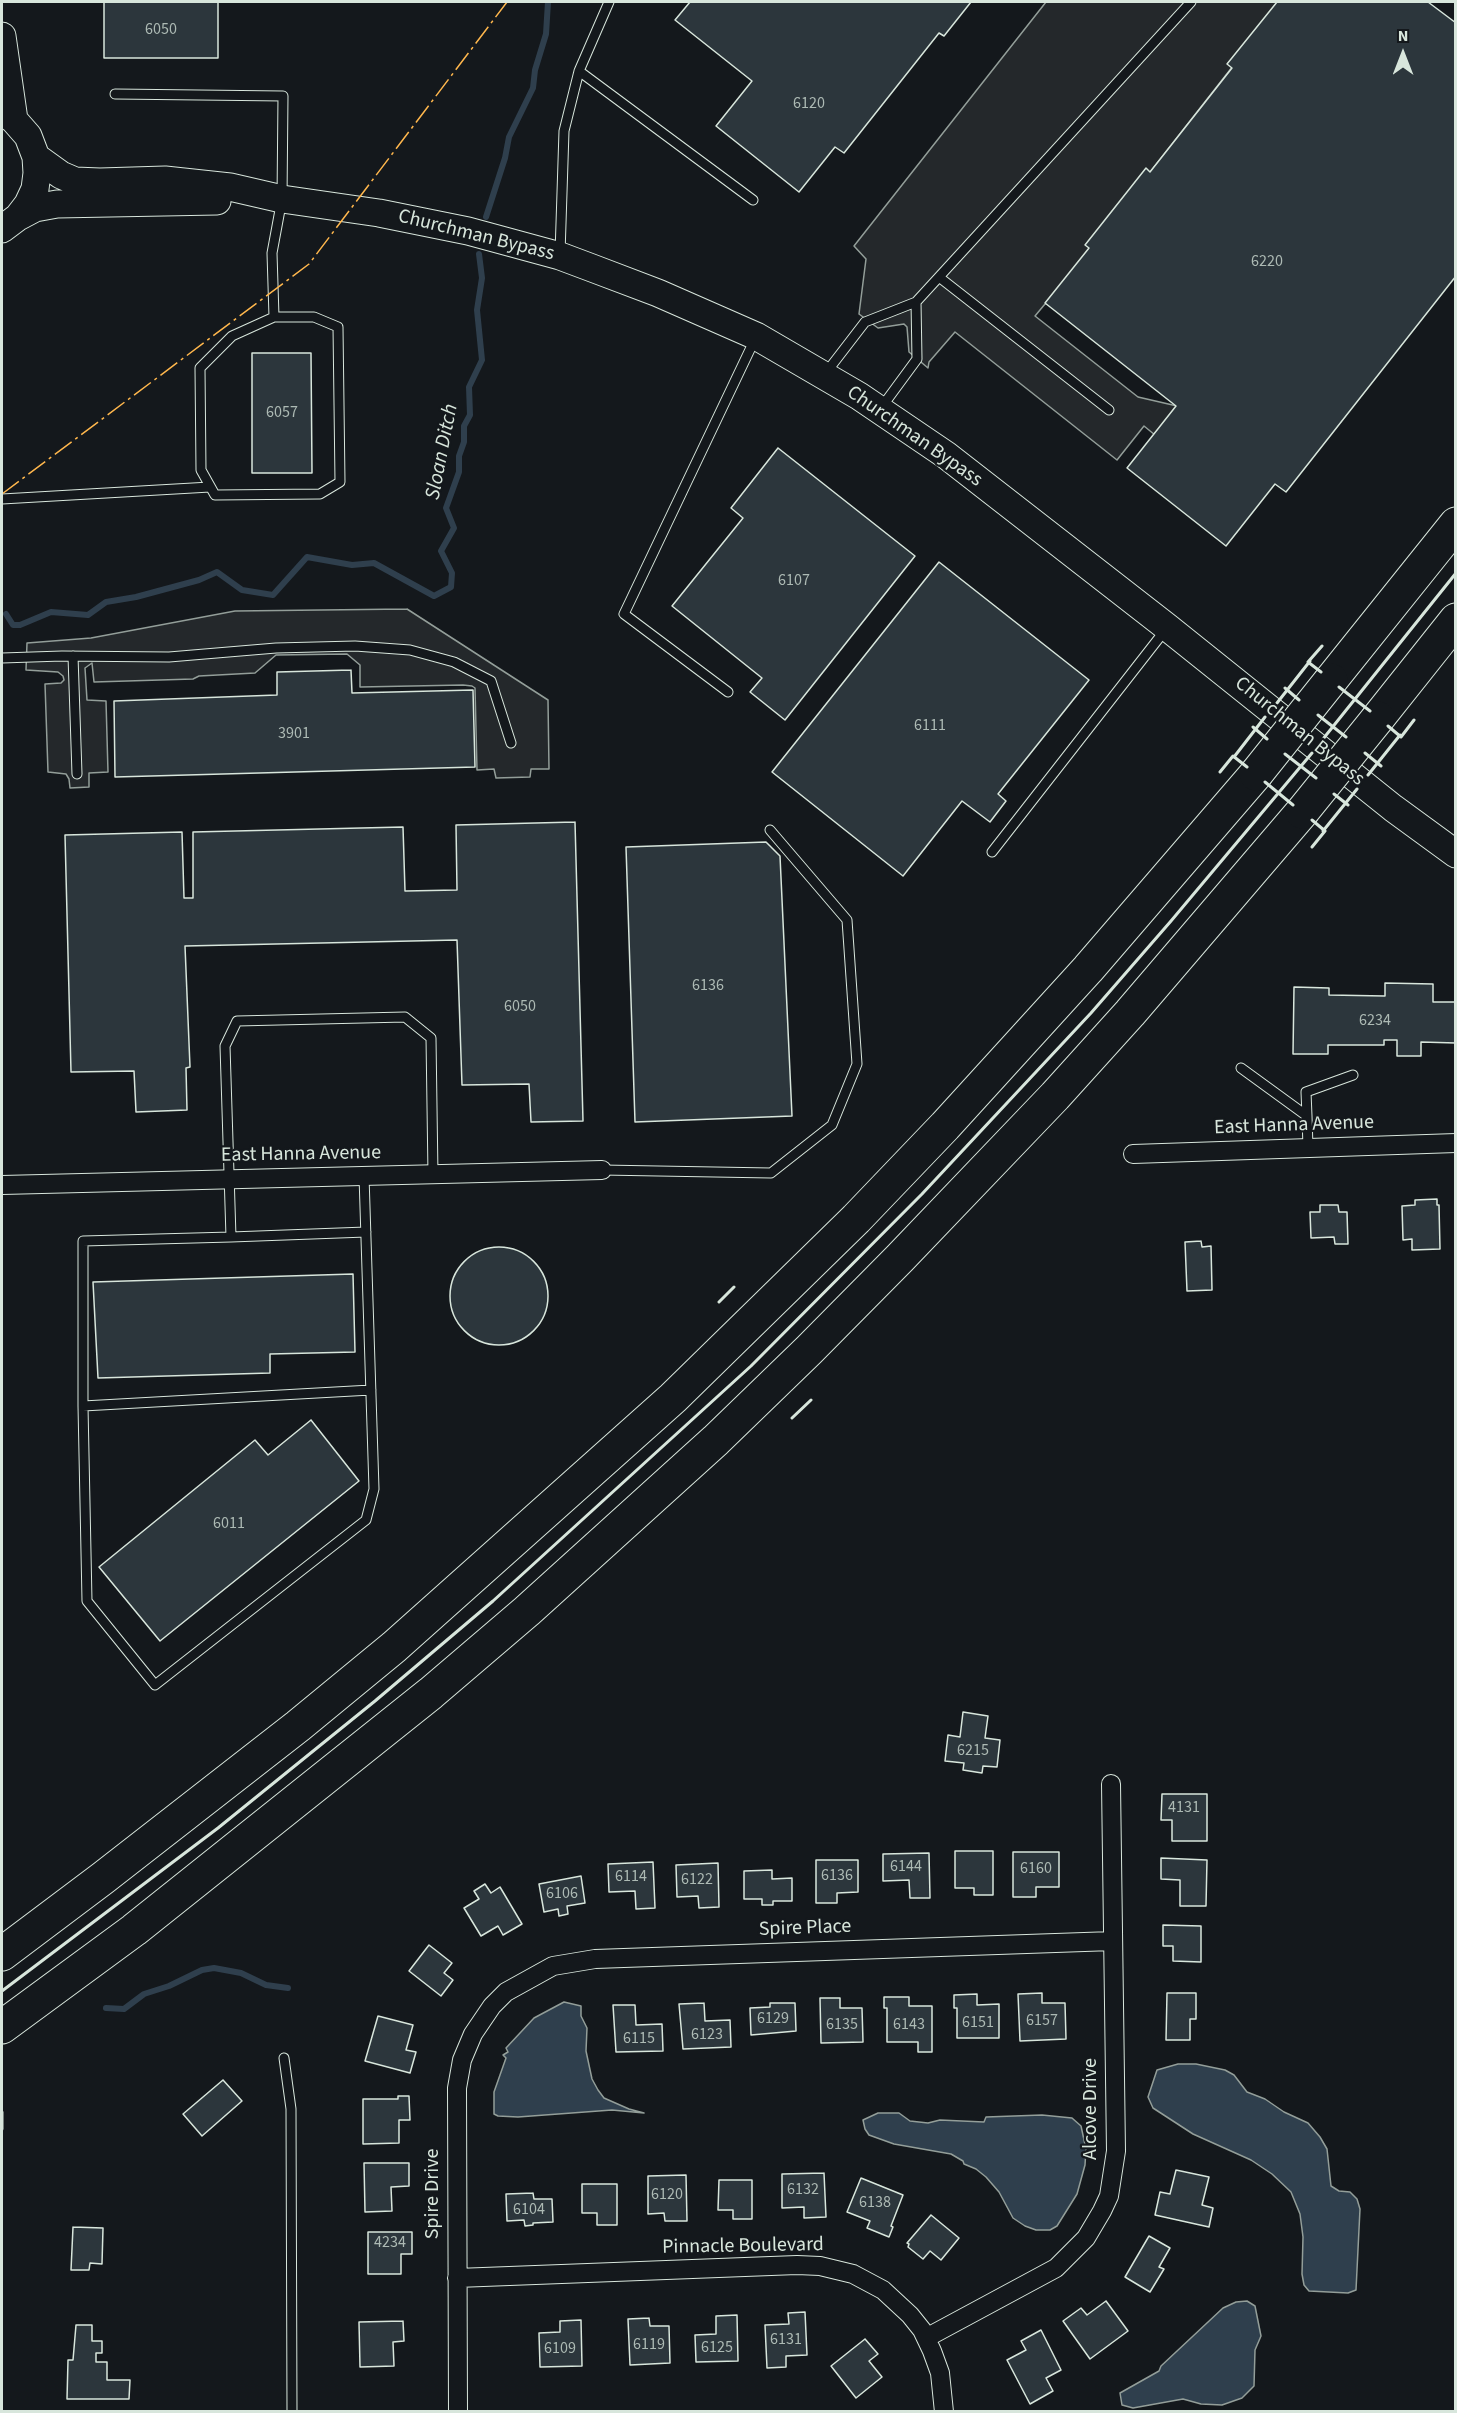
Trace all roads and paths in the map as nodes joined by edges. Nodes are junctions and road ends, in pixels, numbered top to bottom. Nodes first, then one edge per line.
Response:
1 (609, 2) edge
2 (1191, 2) edge
3 (2, 36) edge
4 (579, 71) junction
5 (115, 94) dead end
6 (8, 116) edge
7 (36, 157) junction
8 (282, 199) junction
9 (753, 200) dead end
10 (10, 223) edge
11 (560, 256) junction
12 (939, 277) junction
13 (916, 302) junction
14 (274, 317) junction
15 (756, 336) junction
16 (824, 376) junction
17 (880, 410) junction
18 (1109, 410) dead end
19 (210, 487) junction
20 (2, 499) edge
21 (1455, 524) edge
22 (1455, 620) edge
23 (1167, 627) junction
24 (73, 656) junction
25 (2, 658) edge
26 (728, 692) dead end
27 (511, 743) dead end
28 (77, 774) dead end
29 (770, 830) dead end
30 (992, 852) dead end
31 (1455, 854) edge
32 (1240, 1068) dead end
33 (1353, 1075) dead end
34 (1307, 1116) junction
35 (1455, 1143) edge
36 (1308, 1148) junction
37 (1133, 1154) dead end
38 (602, 1170) joint
39 (433, 1175) junction
40 (364, 1176) junction
41 (229, 1180) junction
42 (2, 1185) edge
43 (366, 1232) junction
44 (231, 1237) junction
45 (371, 1390) junction
46 (83, 1406) junction
47 (1111, 1784) dead end
48 (1113, 1941) junction
49 (2, 1954) edge
50 (506, 1992) joint
51 (2, 2027) edge
52 (284, 2058) dead end
53 (457, 2278) junction
54 (926, 2338) junction
55 (292, 2412) edge
56 (458, 2412) edge
57 (944, 2412) edge

1 - 4 lane
2 - 12 lane
3 - 6 street
4 - 9 lane
4 - 11 lane
5 - 8 lane
6 - 7 street
7 - 8 street, Churchman Bypass
7 - 10 street
8 - 10 street, Churchman Bypass
8 - 11 street, Churchman Bypass
8 - 14 lane
11 - 15 street, Churchman Bypass
12 - 13 lane
12 - 18 lane
13 - 16 lane
13 - 17 lane
14 - 19 lane
14 - 19 lane
15 - 16 street, Churchman Bypass
15 - 26 lane
16 - 17 street, Churchman Bypass
17 - 23 street, Churchman Bypass
19 - 20 lane
21 - 49 highway, bridge
22 - 51 highway, bridge
23 - 30 lane
23 - 31 street, Churchman Bypass
24 - 25 lane
24 - 27 lane
24 - 28 lane
29 - 38 lane
32 - 34 lane
33 - 34 lane
34 - 36 lane
35 - 36 street, East Hanna Avenue
36 - 37 street, East Hanna Avenue
38 - 39 street, East Hanna Avenue
39 - 40 street, East Hanna Avenue
39 - 41 lane
40 - 41 street, East Hanna Avenue
40 - 43 lane
41 - 42 street, East Hanna Avenue
41 - 44 lane
43 - 44 lane
43 - 45 lane
44 - 46 lane
45 - 46 lane
45 - 46 lane
47 - 48 street, Alcove Drive
48 - 50 street, Spire Place
48 - 54 street, Alcove Drive
50 - 53 street, Spire Drive
52 - 55 lane
53 - 54 street, Pinnacle Boulevard
53 - 56 street, Spire Drive
54 - 57 street, Pinnacle Boulevard

